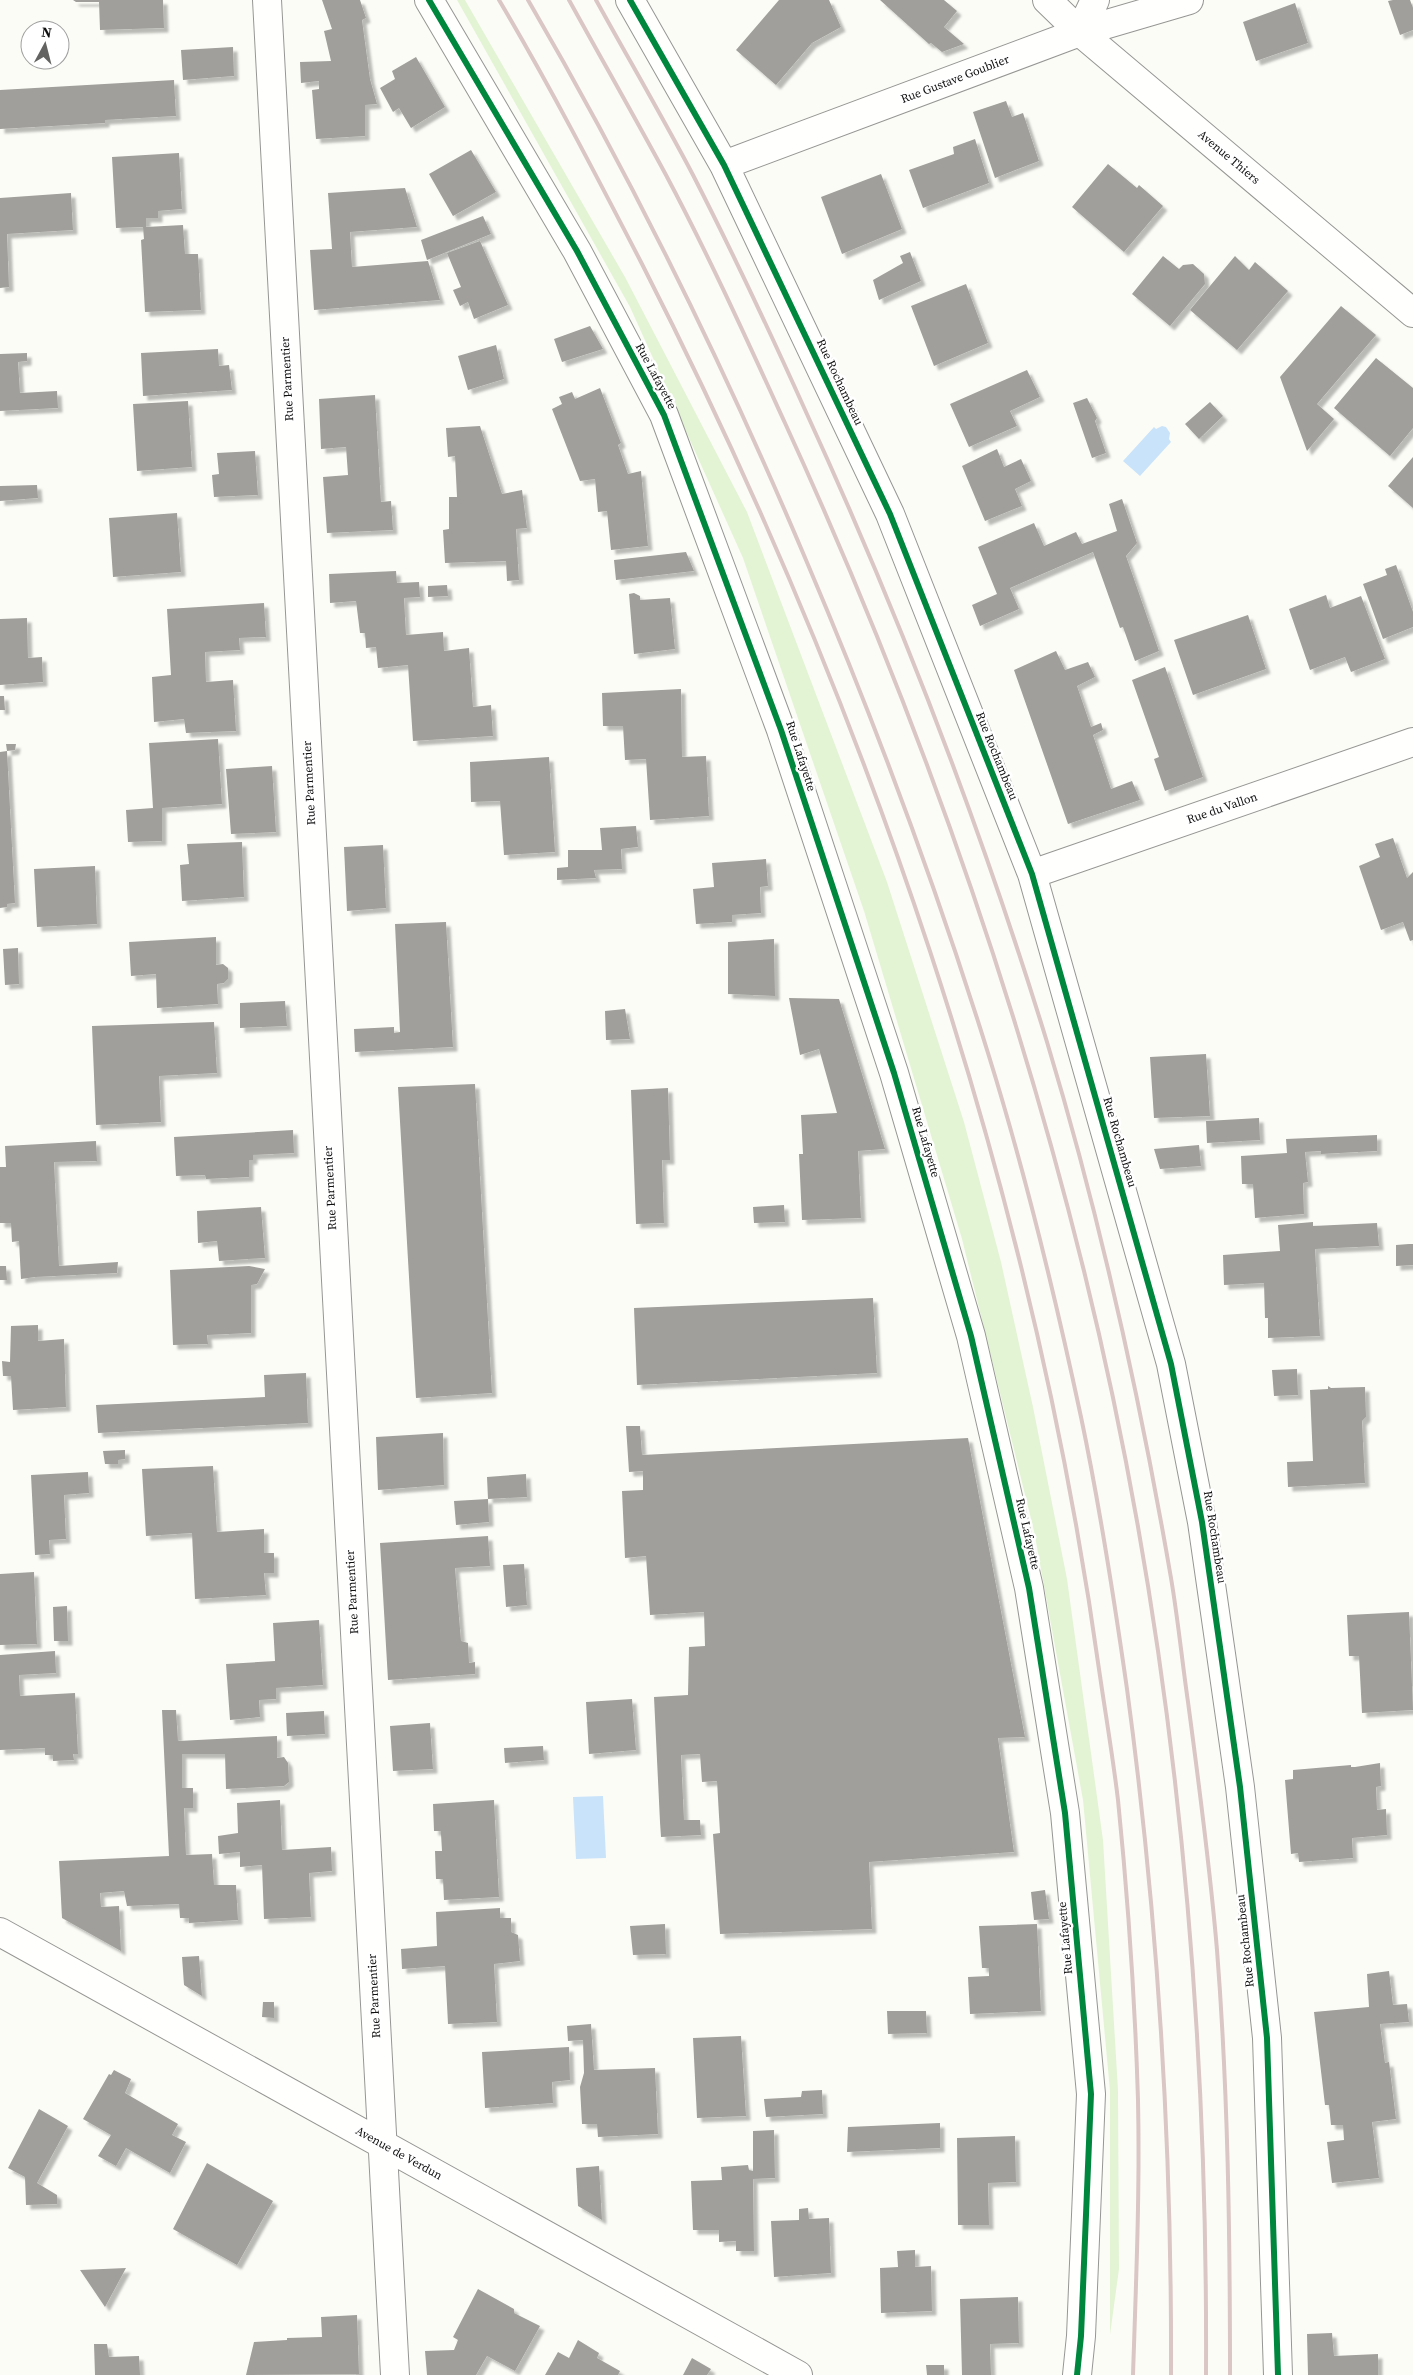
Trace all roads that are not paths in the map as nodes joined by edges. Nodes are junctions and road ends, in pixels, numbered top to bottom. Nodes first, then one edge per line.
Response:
1 (267, 0) edge
2 (429, 0) edge
3 (630, 0) edge
4 (1047, 0) edge
5 (1095, 0) edge
6 (1189, 0) edge
7 (1080, 32) junction
8 (724, 165) junction
9 (1413, 313) edge
10 (1413, 742) edge
11 (1032, 874) junction
12 (0, 1932) edge
13 (382, 2143) junction
14 (395, 2375) edge
15 (798, 2375) edge
16 (1077, 2375) edge
17 (1278, 2375) edge

1 - 13 street, Rue Parmentier
2 - 16 street, Rue Lafayette
3 - 8 street, Rue Rochambeau
4 - 7 street, Avenue Thiers
5 - 7 street
6 - 7 street, Rue Gustave Goublier
7 - 8 street, Rue Gustave Goublier
7 - 9 street, Avenue Thiers
8 - 11 street, Rue Rochambeau
10 - 11 street, Rue du Vallon
11 - 17 street, Rue Rochambeau
12 - 13 street, Avenue de Verdun
13 - 14 street, Rue Parmentier
13 - 15 street, Avenue de Verdun

